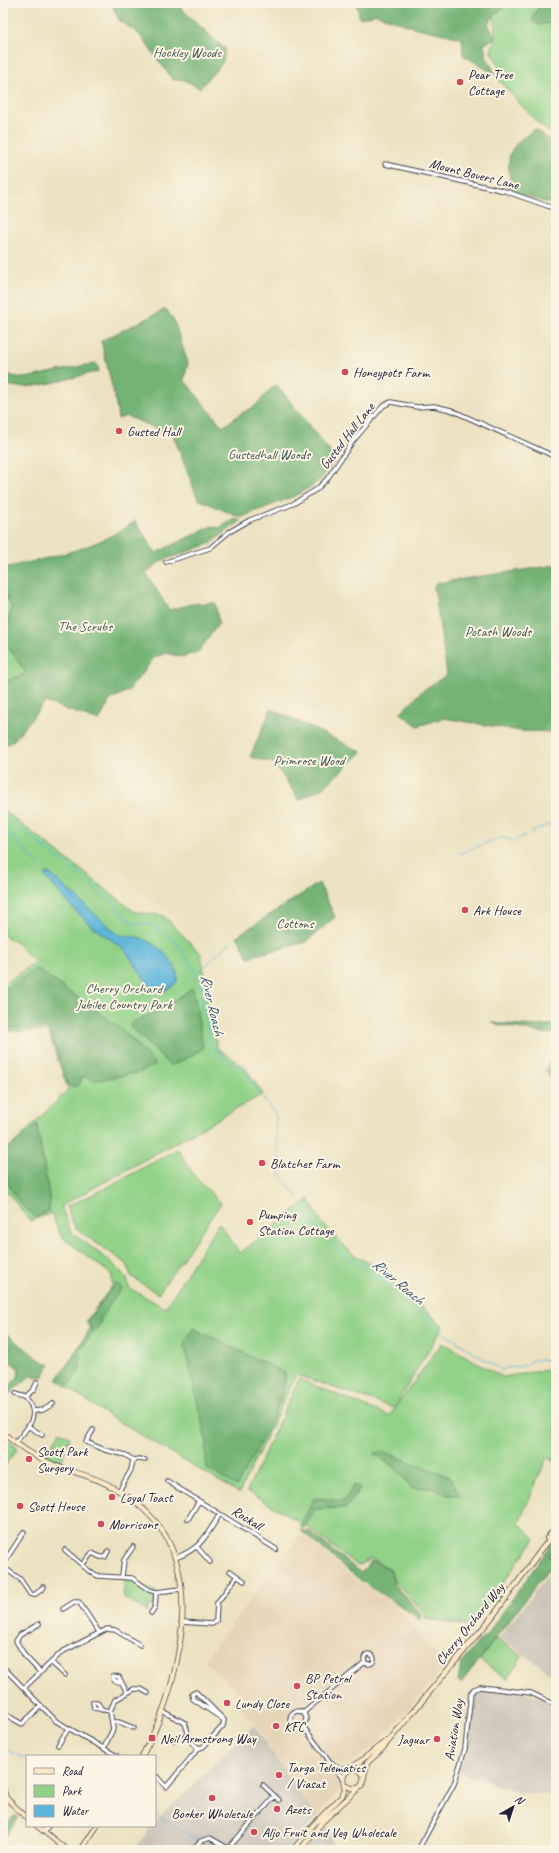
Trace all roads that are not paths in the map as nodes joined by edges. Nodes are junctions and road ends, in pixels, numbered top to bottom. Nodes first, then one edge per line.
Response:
1 (385, 164) dead end
2 (556, 208) edge
3 (556, 457) edge
4 (166, 562) dead end
5 (37, 1382) dead end
6 (15, 1394) dead end
7 (25, 1397) junction
8 (53, 1404) dead end
9 (34, 1411) junction
10 (28, 1426) junction
11 (93, 1430) dead end
12 (3, 1433) edge
13 (42, 1435) dead end
14 (15, 1443) junction
15 (133, 1460) junction
16 (145, 1460) dead end
17 (167, 1481) dead end
18 (119, 1491) junction
19 (199, 1501) junction
20 (220, 1514) junction
21 (188, 1519) dead end
22 (556, 1526) edge
23 (24, 1532) dead end
24 (556, 1532) edge
25 (133, 1547) dead end
26 (197, 1547) junction
27 (276, 1549) dead end
28 (65, 1550) dead end
29 (541, 1550) junction
30 (108, 1551) dead end
31 (3, 1555) edge
32 (7, 1558) junction
33 (175, 1558) junction
34 (210, 1562) dead end
35 (3, 1564) edge
36 (82, 1565) junction
37 (3, 1568) edge
38 (230, 1571) dead end
39 (122, 1576) junction
40 (237, 1576) junction
41 (244, 1581) dead end
42 (43, 1587) dead end
43 (182, 1589) junction
44 (156, 1592) junction
45 (63, 1609) dead end
46 (151, 1613) dead end
47 (181, 1622) junction
48 (39, 1624) dead end
49 (99, 1632) junction
50 (140, 1645) dead end
51 (51, 1662) junction
52 (365, 1662) dead end
53 (3, 1667) edge
54 (40, 1672) junction
55 (65, 1675) dead end
56 (122, 1683) dead end
57 (24, 1688) junction
58 (127, 1692) junction
59 (148, 1693) dead end
60 (556, 1705) edge
61 (41, 1706) junction
62 (3, 1710) edge
63 (102, 1710) dead end
64 (110, 1711) junction
65 (162, 1711) junction
66 (303, 1714) junction
67 (224, 1720) junction
68 (113, 1722) junction
69 (302, 1725) junction
70 (134, 1728) dead end
71 (68, 1729) junction
72 (398, 1729) junction
73 (189, 1736) junction
74 (174, 1740) dead end
75 (58, 1745) dead end
76 (104, 1748) junction
77 (199, 1748) junction
78 (115, 1755) edge
79 (142, 1755) edge
80 (330, 1761) junction
81 (349, 1769) junction
82 (158, 1777) dead end
83 (364, 1777) junction
84 (343, 1779) junction
85 (263, 1785) dead end
86 (346, 1785) junction
87 (359, 1787) junction
88 (3, 1788) edge
89 (275, 1796) junction
90 (4, 1799) edge
91 (279, 1800) dead end
92 (26, 1817) edge
93 (37, 1827) edge
94 (47, 1827) edge
95 (95, 1827) edge
96 (44, 1832) junction
97 (67, 1850) edge
98 (81, 1850) edge
99 (191, 1850) edge
100 (230, 1850) edge
101 (293, 1850) edge
102 (300, 1850) edge
103 (418, 1850) edge

1 - 2 street, Mount Bovers Lane
3 - 4 street, Gusted Hall Lane
5 - 7 street
6 - 7 street
7 - 9 street
8 - 9 street
9 - 10 street
10 - 13 street
10 - 14 street
11 - 15 street
12 - 14 main road
14 - 18 main road
15 - 16 street
15 - 18 street
17 - 19 street
18 - 33 main road
19 - 20 street
19 - 21 street
20 - 26 street, Rockall
20 - 27 street, Rockall
22 - 29 main road
23 - 32 street
24 - 29 main road, Cherry Orchard Way
25 - 39 street
26 - 33 street, Rockall
26 - 34 street
28 - 36 street
29 - 72 main road, Cherry Orchard Way
30 - 36 street
31 - 32 street
32 - 35 street
33 - 43 main road
36 - 39 street
37 - 42 street
38 - 40 street
39 - 44 street
40 - 41 street
40 - 47 street
43 - 44 street
43 - 47 main road
44 - 46 street
45 - 49 street
47 - 65 main road
48 - 54 street
49 - 50 street
49 - 51 street
51 - 54 street
51 - 55 street
52 - 66 street
53 - 57 street
54 - 57 street
56 - 58 street
57 - 61 street
58 - 59 street
58 - 64 street
60 - 103 street, Aviation Way
61 - 62 street
61 - 71 street
63 - 64 street
64 - 68 street
65 - 73 street
65 - 79 main road
66 - 69 street
66 - 69 street
67 - 67 street
67 - 77 street
68 - 70 street
68 - 76 street
69 - 80 street
71 - 75 street
71 - 76 street
72 - 81 main road, Cherry Orchard Way
72 - 83 main road, Cherry Orchard Way
73 - 74 street
73 - 77 street
76 - 78 street
77 - 82 street
80 - 81 street
80 - 84 street
81 - 83 main road
81 - 84 main road, Cherry Orchard Way
83 - 87 main road, Cherry Orchard Way
84 - 86 main road
85 - 89 street
86 - 87 main road
86 - 101 main road
87 - 102 main road, Cherry Orchard Way
88 - 90 main road
89 - 91 street
89 - 100 street
90 - 92 main road
93 - 96 main road
94 - 96 street
95 - 98 main road
96 - 97 main road
99 - 100 street

